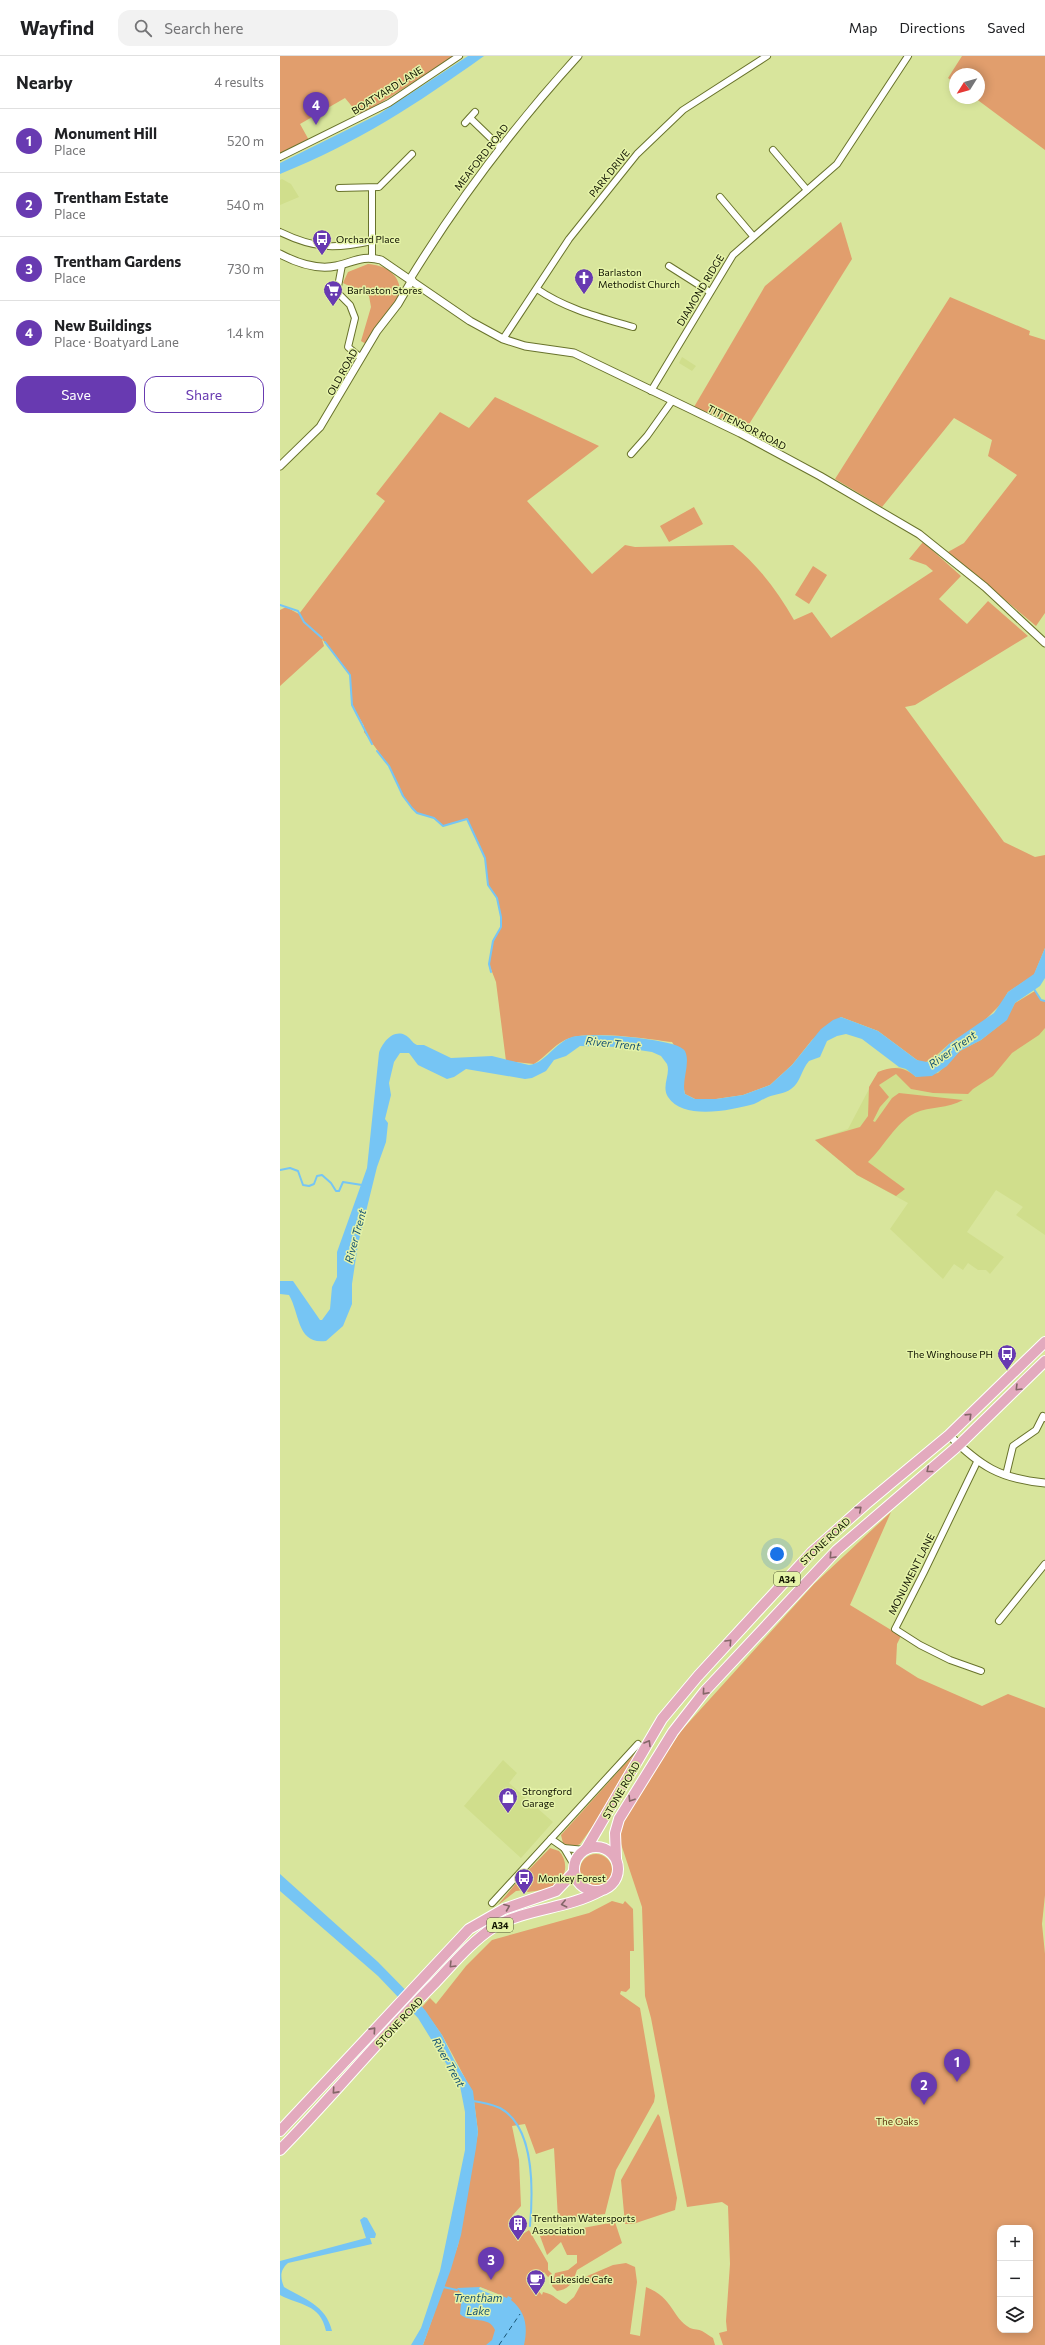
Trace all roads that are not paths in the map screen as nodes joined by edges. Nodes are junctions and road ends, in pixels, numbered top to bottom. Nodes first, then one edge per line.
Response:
1 (459, 56) edge
2 (578, 56) edge
3 (767, 56) edge
4 (908, 56) edge
5 (475, 112) dead end
6 (470, 118) junction
7 (465, 123) dead end
8 (500, 147) junction
9 (773, 150) dead end
10 (412, 154) dead end
11 (280, 157) edge
12 (339, 188) dead end
13 (372, 188) junction
14 (807, 190) junction
15 (720, 197) dead end
16 (781, 212) junction
17 (786, 219) dead end
18 (280, 232) edge
19 (753, 236) junction
20 (372, 241) junction
21 (280, 254) edge
22 (372, 258) junction
23 (342, 265) junction
24 (669, 266) dead end
25 (411, 279) junction
26 (537, 289) junction
27 (710, 292) junction
28 (633, 327) dead end
29 (503, 339) junction
30 (361, 358) junction
31 (651, 391) junction
32 (672, 401) junction
33 (631, 454) dead end
34 (280, 466) edge
35 (1045, 643) edge
36 (1045, 1342) edge
37 (1045, 1361) edge
38 (1045, 1418) edge
39 (949, 1435) junction
40 (959, 1446) junction
41 (977, 1462) junction
42 (1006, 1475) junction
43 (1045, 1483) edge
44 (1045, 1564) edge
45 (999, 1621) dead end
46 (981, 1671) dead end
47 (638, 1744) dead end
48 (551, 1839) junction
49 (564, 1848) junction
50 (586, 1850) junction
51 (616, 1858) junction
52 (574, 1868) junction
53 (600, 1891) junction
54 (492, 1903) dead end
55 (280, 2131) edge
56 (280, 2150) edge

1 - 11 street, BOATYARD LANE
2 - 8 street, MEAFORD ROAD
3 - 26 street, PARK DRIVE
4 - 14 street, DIAMOND RIDGE
5 - 6 street
6 - 7 street
6 - 8 street
8 - 25 street, MEAFORD ROAD
9 - 14 street
10 - 13 street
12 - 13 street
13 - 20 street
14 - 16 street, DIAMOND RIDGE
15 - 19 street
16 - 17 street
16 - 19 street, DIAMOND RIDGE
18 - 20 street
19 - 27 street, DIAMOND RIDGE
20 - 22 street
21 - 23 street
22 - 23 street
22 - 25 street, TITTENSOR ROAD
23 - 30 street
24 - 27 street
25 - 29 street, TITTENSOR ROAD
25 - 30 street, OLD ROAD
26 - 28 street
26 - 29 street, PARK DRIVE
27 - 31 street, DIAMOND RIDGE
29 - 31 street, TITTENSOR ROAD
30 - 34 street, OLD ROAD
31 - 32 street, TITTENSOR ROAD
32 - 33 street
32 - 35 street, TITTENSOR ROAD
39 -> 36 highway, STONE ROAD / A34
37 -> 40 highway, STONE ROAD / A34
38 - 42 street
39 - 40 street
50 -> 39 highway, STONE ROAD / A34
40 - 41 street
40 -> 51 highway, STONE ROAD / A34
41 - 42 street
41 - 46 street, MONUMENT LANE
42 - 43 street
44 - 45 street
47 - 48 street, STONE ROAD
48 - 49 street
48 - 54 street, STONE ROAD
49 - 50 street
49 - 52 street
50 - 51 highway
50 - 52 highway
51 - 53 highway
52 - 53 highway
55 -> 52 highway, STONE ROAD / A34
53 -> 56 highway, STONE ROAD / A34

